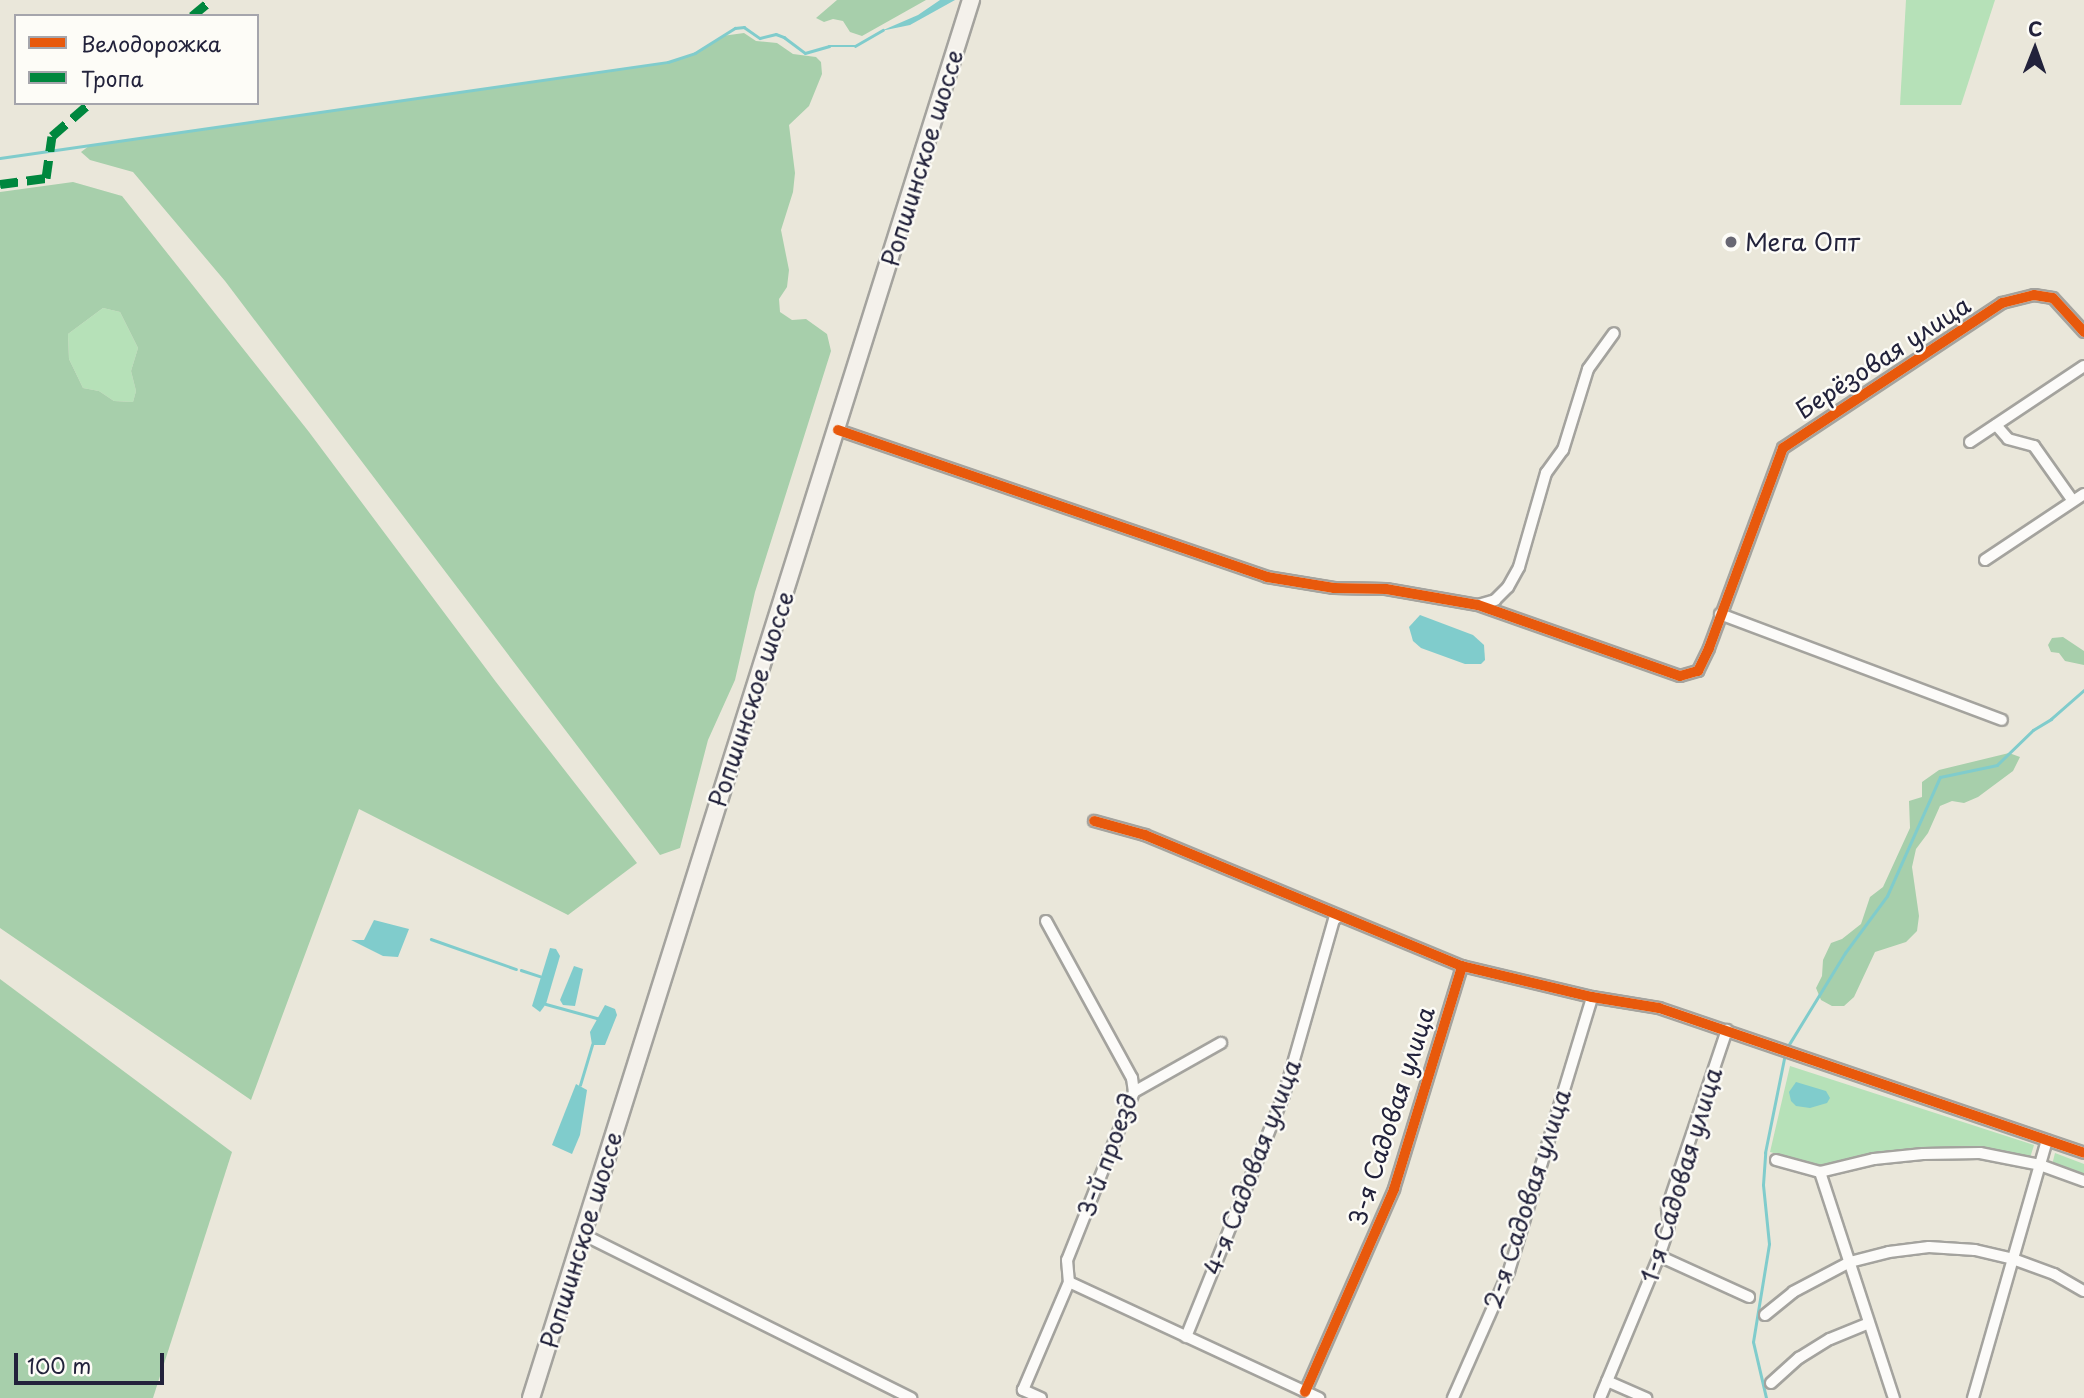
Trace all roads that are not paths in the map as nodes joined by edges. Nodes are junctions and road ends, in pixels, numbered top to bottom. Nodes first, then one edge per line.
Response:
1 (971, 0) edge
2 (2084, 331) edge
3 (1614, 333) dead end
4 (2084, 366) edge
5 (1996, 425) junction
6 (838, 430) junction
7 (1970, 442) dead end
8 (2084, 494) edge
9 (2073, 501) junction
10 (1985, 560) dead end
11 (1479, 605) junction
12 (1720, 614) junction
13 (2002, 720) dead end
14 (1094, 821) dead end
15 (1339, 916) junction
16 (1045, 921) dead end
17 (1462, 966) junction
18 (1592, 997) junction
19 (1727, 1030) junction
20 (1221, 1043) dead end
21 (1134, 1092) junction
22 (2047, 1140) junction
23 (2084, 1153) edge
24 (1776, 1160) dead end
25 (2040, 1165) junction
26 (1820, 1172) junction
27 (2084, 1181) edge
28 (582, 1234) junction
29 (1659, 1256) junction
30 (2013, 1259) junction
31 (1850, 1262) junction
32 (1069, 1282) junction
33 (2084, 1291) edge
34 (1749, 1297) dead end
35 (1765, 1315) dead end
36 (1869, 1323) junction
37 (1186, 1337) junction
38 (1607, 1381) junction
39 (1771, 1383) dead end
40 (1305, 1392) junction
41 (531, 1398) edge
42 (911, 1398) edge
43 (1041, 1398) edge
44 (1319, 1398) edge
45 (1453, 1398) edge
46 (1600, 1398) edge
47 (1646, 1398) edge
48 (1894, 1398) edge
49 (1973, 1398) edge

1 - 6 main road, Ропшинское шоссе
2 - 12 street, Берёзовая улица
3 - 11 street
4 - 5 street
5 - 7 street
5 - 9 street
6 - 11 street
6 - 28 main road, Ропшинское шоссе
8 - 9 street
9 - 10 street
11 - 12 street
12 - 13 street
14 - 15 street
15 - 17 street
15 - 37 street, 4-я Садовая улица
16 - 21 street, 3-й проезд
17 - 18 street
17 - 40 street, 3-я Садовая улица
18 - 19 street
18 - 45 street, 2-я Садовая улица
19 - 22 street
19 - 29 street, 1-я Садовая улица
20 - 21 street
21 - 32 street, 3-й проезд
22 - 23 street
22 - 25 street
24 - 26 street
25 - 26 street
25 - 27 street
25 - 30 street
26 - 31 street
28 - 41 main road, Ропшинское шоссе
28 - 42 street
29 - 34 street
29 - 38 street, 1-я Садовая улица
30 - 31 street
30 - 33 street
30 - 49 street
31 - 35 street
31 - 36 street
32 - 37 street
32 - 43 street, 3-й проезд
36 - 39 street
36 - 48 street
37 - 40 street
38 - 46 street, 1-я Садовая улица
38 - 47 street
40 - 44 street

